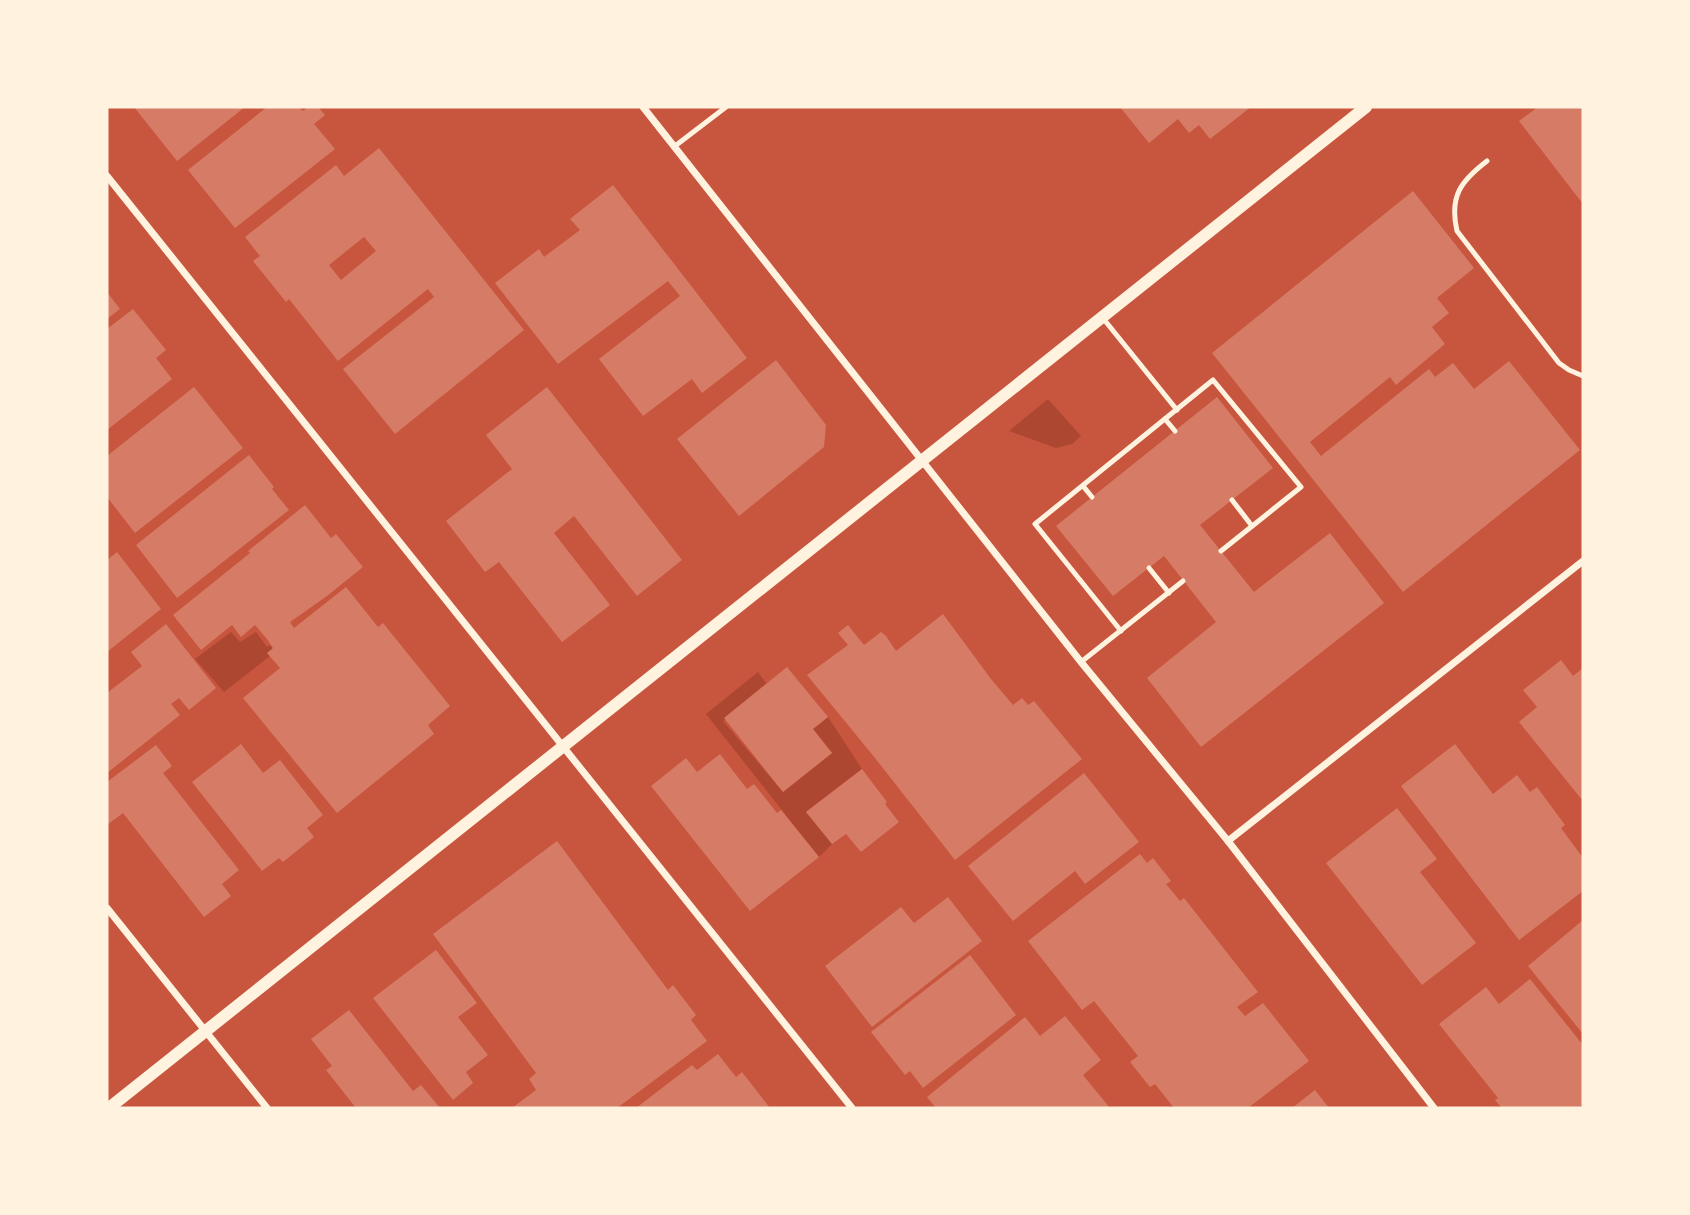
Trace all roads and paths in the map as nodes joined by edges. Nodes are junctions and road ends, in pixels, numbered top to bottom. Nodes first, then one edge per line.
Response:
1 (643, 107) edge
2 (726, 107) edge
3 (1366, 107) edge
4 (675, 146) junction
5 (1487, 161) dead end
6 (107, 176) edge
7 (1102, 317) junction
8 (1583, 376) edge
9 (1177, 410) junction
10 (1165, 419) junction
11 (1174, 431) dead end
12 (922, 460) junction
13 (1083, 486) junction
14 (1092, 497) dead end
15 (1231, 500) dead end
16 (1252, 526) junction
17 (1221, 551) dead end
18 (1583, 561) edge
19 (1149, 568) dead end
20 (1183, 581) dead end
21 (1169, 593) junction
22 (1121, 631) junction
23 (1082, 662) junction
24 (563, 746) junction
25 (1228, 841) junction
26 (107, 908) edge
27 (205, 1030) junction
28 (108, 1108) edge
29 (267, 1108) edge
30 (852, 1108) edge
31 (1434, 1108) edge

1 - 4 street
2 - 4 lane
3 - 7 street
4 - 12 street
5 - 8 lane
6 - 24 street
7 - 9 lane
7 - 12 street
9 - 10 lane
9 - 16 lane
10 - 11 lane
10 - 13 lane
12 - 23 street
12 - 24 street
13 - 14 lane
13 - 22 lane
15 - 16 lane
16 - 17 lane
18 - 25 street
19 - 21 lane
20 - 21 lane
21 - 22 lane
22 - 23 lane
23 - 25 street
24 - 27 street
24 - 30 street
25 - 31 street
26 - 27 street
27 - 28 street
27 - 29 street

